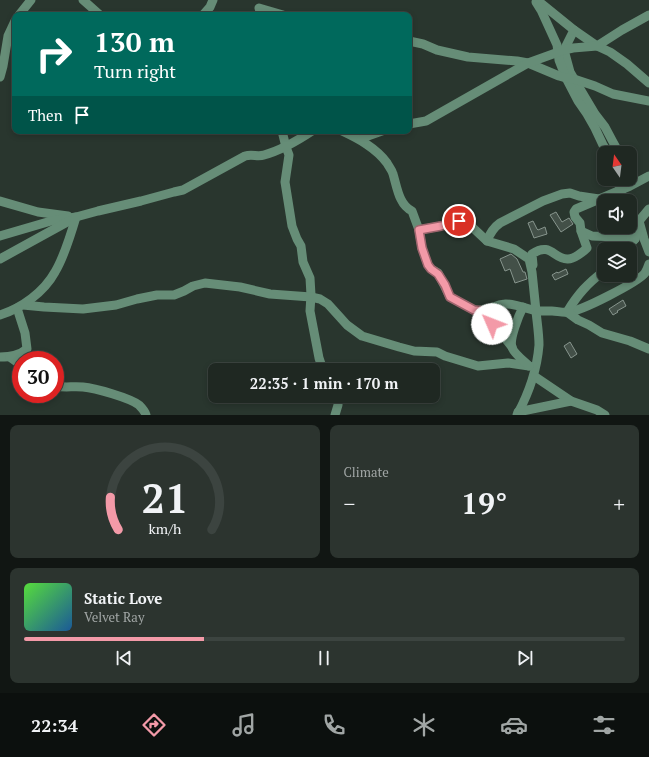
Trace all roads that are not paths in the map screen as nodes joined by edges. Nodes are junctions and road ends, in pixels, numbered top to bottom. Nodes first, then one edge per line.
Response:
1 (31, 0) edge
2 (84, 0) edge
3 (213, 0) edge
4 (536, 0) edge
5 (258, 8) edge
6 (21, 12) edge
7 (97, 12) edge
8 (206, 12) edge
9 (272, 12) edge
10 (649, 15) edge
11 (12, 27) edge
12 (574, 30) junction
13 (412, 42) edge
14 (597, 46) junction
15 (561, 51) junction
16 (528, 64) junction
17 (0, 77) edge
18 (570, 79) junction
19 (649, 83) edge
20 (649, 101) edge
21 (412, 123) edge
22 (283, 134) edge
23 (307, 134) edge
24 (348, 134) edge
25 (373, 134) edge
26 (361, 140) junction
27 (286, 146) junction
28 (603, 146) edge
29 (615, 146) edge
30 (649, 176) edge
31 (637, 180) edge
32 (620, 186) edge
33 (625, 186) edge
34 (620, 190) junction
35 (613, 194) edge
36 (621, 194) edge
37 (597, 199) edge
38 (0, 201) edge
39 (597, 202) edge
40 (649, 209) edge
41 (76, 217) junction
42 (637, 219) edge
43 (639, 221) junction
44 (419, 230) junction
45 (581, 231) junction
46 (0, 236) edge
47 (634, 239) junction
48 (487, 241) junction
49 (632, 242) edge
50 (649, 252) edge
51 (0, 259) edge
52 (648, 269) edge
53 (532, 272) junction
54 (597, 276) edge
55 (311, 297) junction
56 (20, 306) junction
57 (523, 307) junction
58 (483, 311) junction
59 (536, 311) junction
60 (567, 312) junction
61 (0, 314) edge
62 (512, 347) junction
63 (649, 349) edge
64 (5, 357) edge
65 (321, 363) edge
66 (532, 371) junction
67 (64, 388) edge
68 (571, 401) junction
69 (338, 403) edge
70 (518, 414) edge
71 (146, 415) edge
72 (335, 415) edge
73 (605, 415) edge

1 - 6 street
2 - 7 street
3 - 8 street
4 - 12 street
4 - 15 street
5 - 9 street
10 - 14 street
11 - 17 street
12 - 14 street
12 - 15 street
13 - 16 street
14 - 15 street
14 - 19 street
15 - 16 street
15 - 18 street
16 - 18 street
16 - 21 street
18 - 20 street
18 - 28 street
18 - 29 street
22 - 27 street
23 - 27 street
24 - 26 street
25 - 26 street
26 - 44 street
27 - 41 street
27 - 55 street
30 - 31 street
32 - 34 street
33 - 34 street
34 - 35 street
34 - 36 street
37 - 48 street
38 - 41 street
39 - 45 street
40 - 43 street
41 - 46 street
41 - 51 street
41 - 56 street
42 - 43 street
43 - 47 street
43 - 50 street
44 - 48 street
44 - 58 street
45 - 47 street
45 - 53 street
47 - 49 street
48 - 53 street
52 - 60 street
53 - 59 street
54 - 60 street
55 - 56 street
55 - 65 street
55 - 66 street
56 - 61 street
56 - 64 street
57 - 58 street
57 - 59 street
57 - 62 street
58 - 62 street
59 - 60 street
59 - 66 street
60 - 63 street
62 - 66 street
66 - 68 street
66 - 70 street
67 - 71 street
68 - 70 street
68 - 73 street
69 - 72 street

